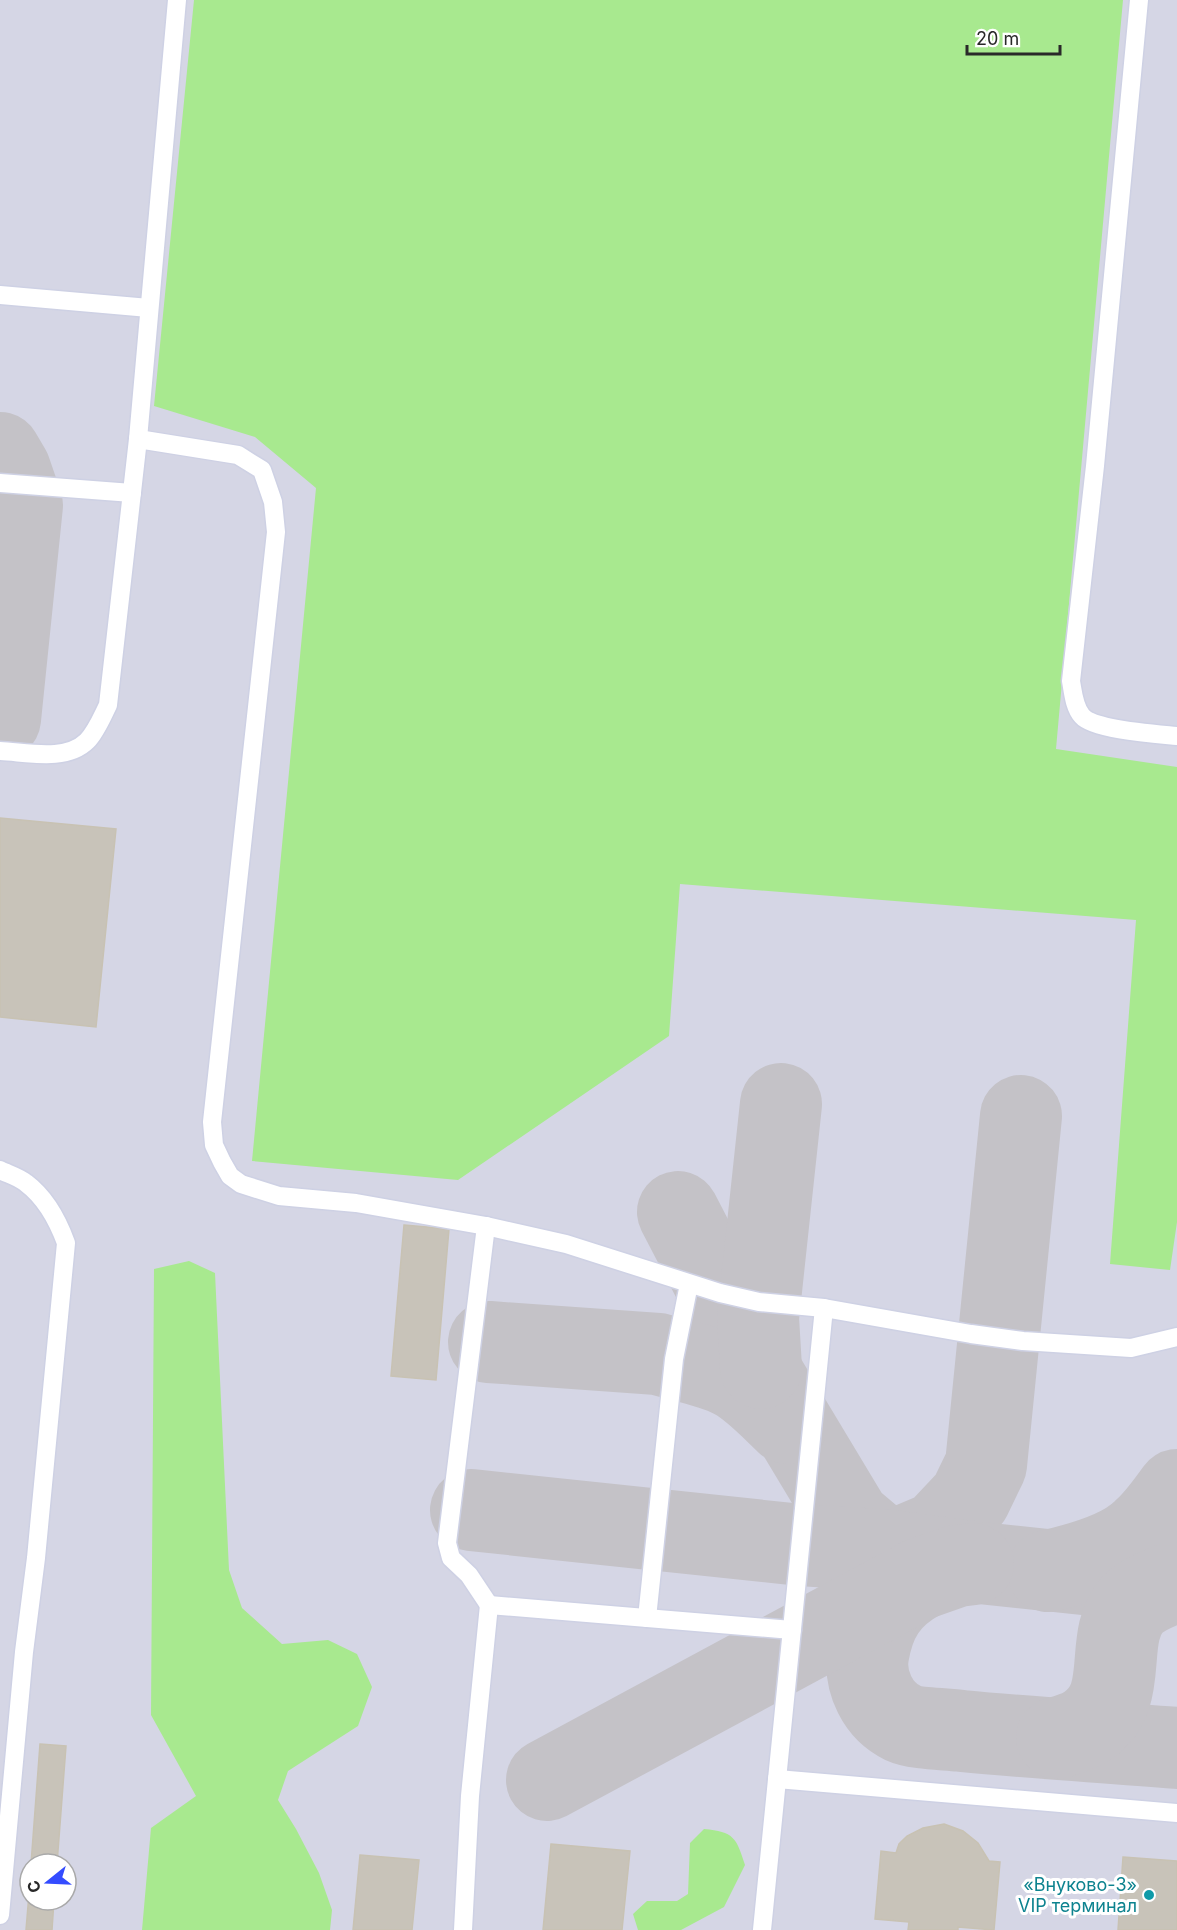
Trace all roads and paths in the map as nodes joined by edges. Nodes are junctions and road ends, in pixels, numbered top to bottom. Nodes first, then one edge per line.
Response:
1 (177, 0) edge
2 (1139, 0) edge
3 (0, 295) edge
4 (149, 308) junction
5 (138, 439) junction
6 (0, 483) edge
7 (132, 493) junction
8 (1177, 736) edge
9 (0, 751) edge
10 (0, 1170) edge
11 (486, 1226) junction
12 (689, 1284) junction
13 (824, 1308) junction
14 (1177, 1337) edge
15 (489, 1605) junction
16 (647, 1618) junction
17 (792, 1630) junction
18 (777, 1779) junction
19 (1177, 1813) edge
20 (0, 1915) edge
21 (463, 1930) edge
22 (762, 1930) edge

1 - 4 lane
2 - 8 lane
3 - 4 lane
4 - 5 lane
5 - 7 lane
5 - 11 lane
6 - 7 lane
7 - 9 lane
10 - 20 lane
11 - 12 lane
11 - 15 lane
12 - 13 lane
12 - 16 lane
13 - 14 lane
13 - 17 lane
15 - 16 lane
15 - 21 lane
16 - 17 lane
17 - 18 lane
18 - 19 lane
18 - 22 lane

